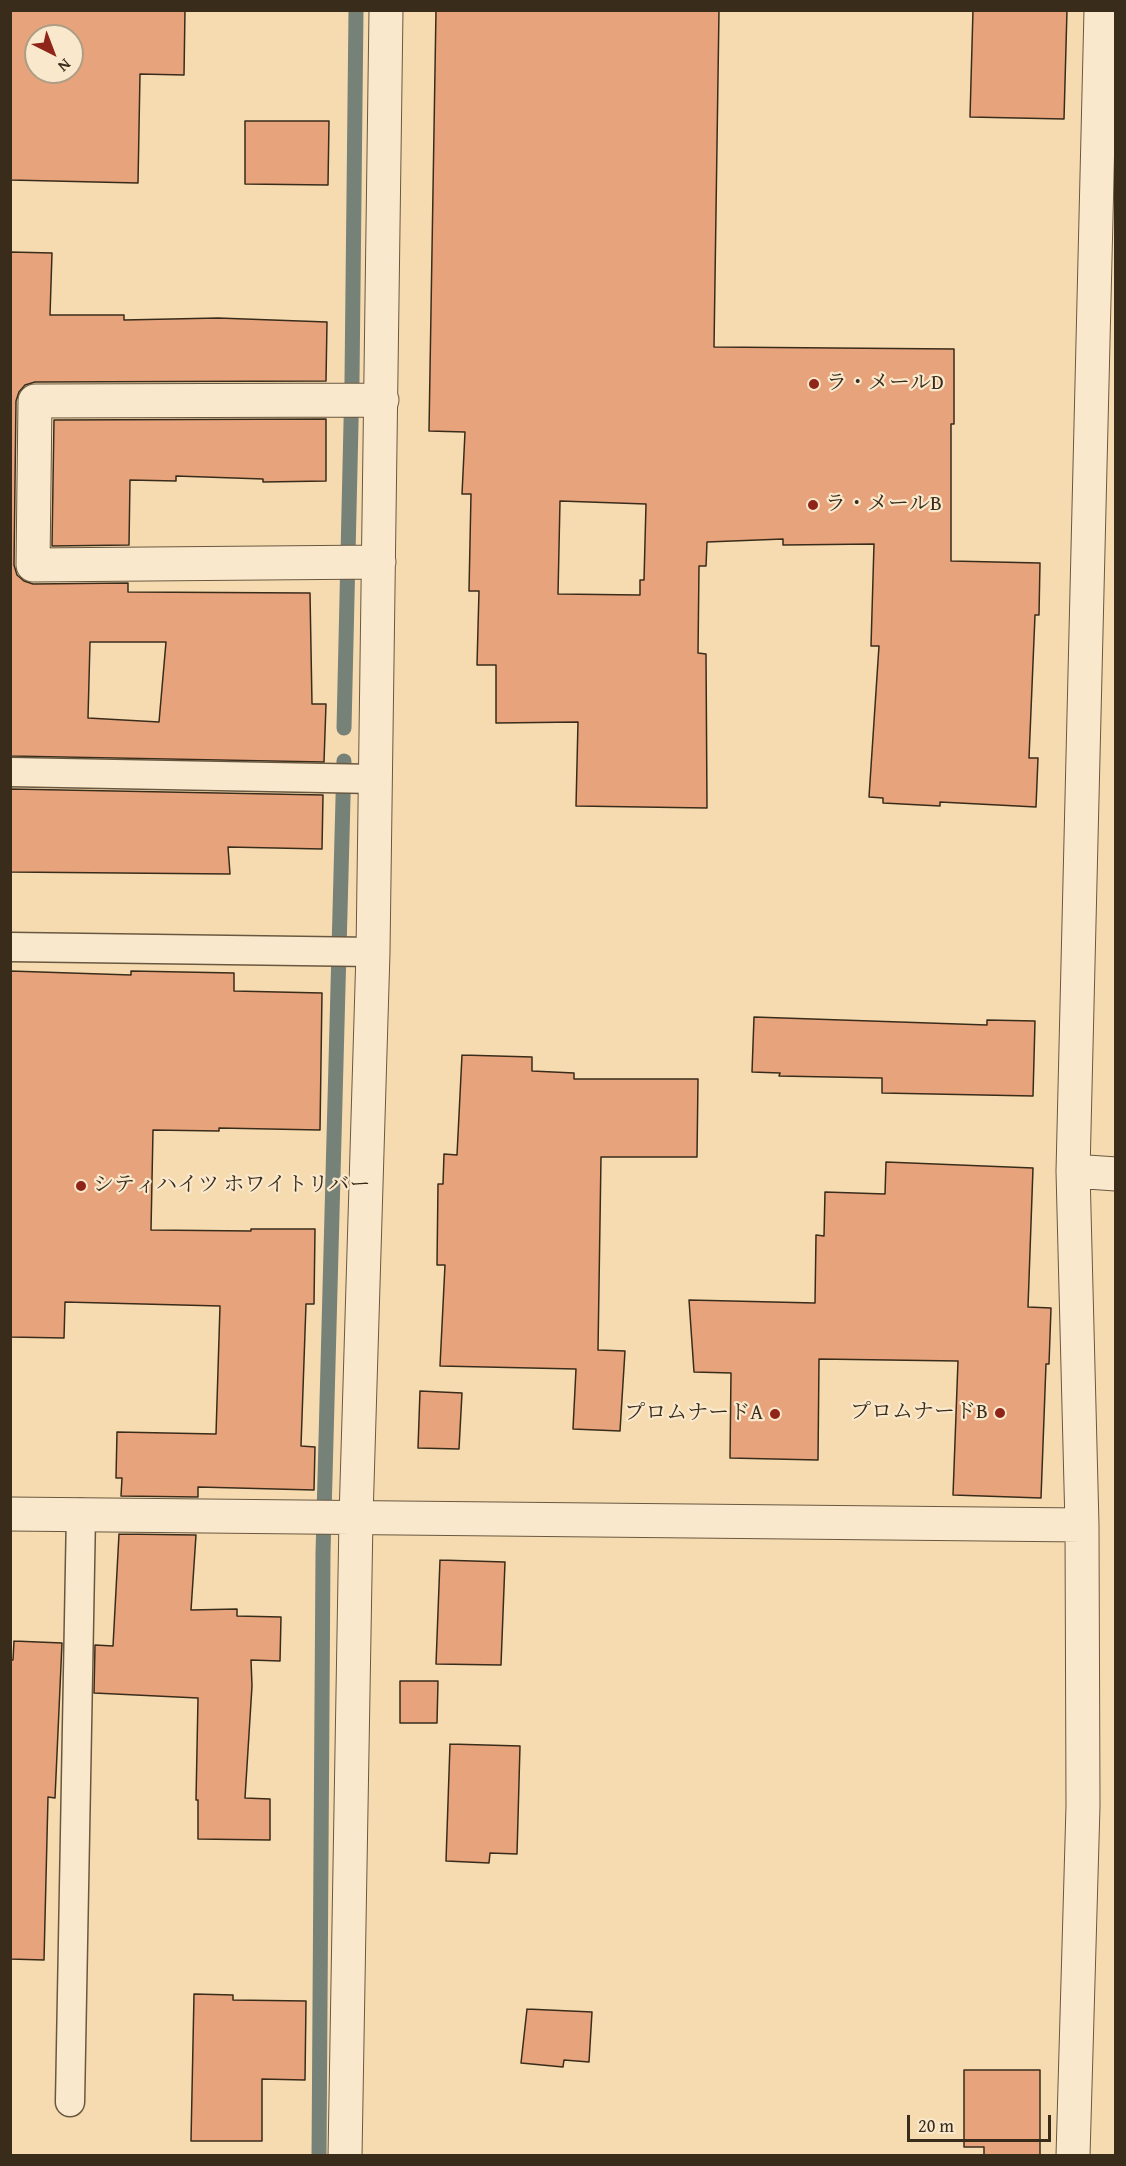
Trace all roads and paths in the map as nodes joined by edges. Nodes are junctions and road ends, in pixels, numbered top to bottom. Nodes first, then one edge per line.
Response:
1 (386, 10) edge
2 (1101, 10) edge
3 (362, 400) junction
4 (356, 562) junction
5 (10, 772) edge
6 (354, 779) junction
7 (10, 947) edge
8 (355, 951) junction
9 (1073, 1171) junction
10 (1116, 1174) edge
11 (81, 1513) junction
12 (10, 1514) edge
13 (337, 1518) junction
14 (1082, 1525) junction
15 (70, 2102) dead end
16 (345, 2156) edge
17 (1072, 2156) edge

1 - 3 street
2 - 9 street
3 - 4 street
3 - 4 street
4 - 6 street
5 - 6 lane
6 - 8 street
7 - 8 lane
8 - 13 street
9 - 10 street
9 - 14 street
11 - 12 street
11 - 13 street
11 - 15 lane
13 - 14 street
13 - 16 street
14 - 17 street

